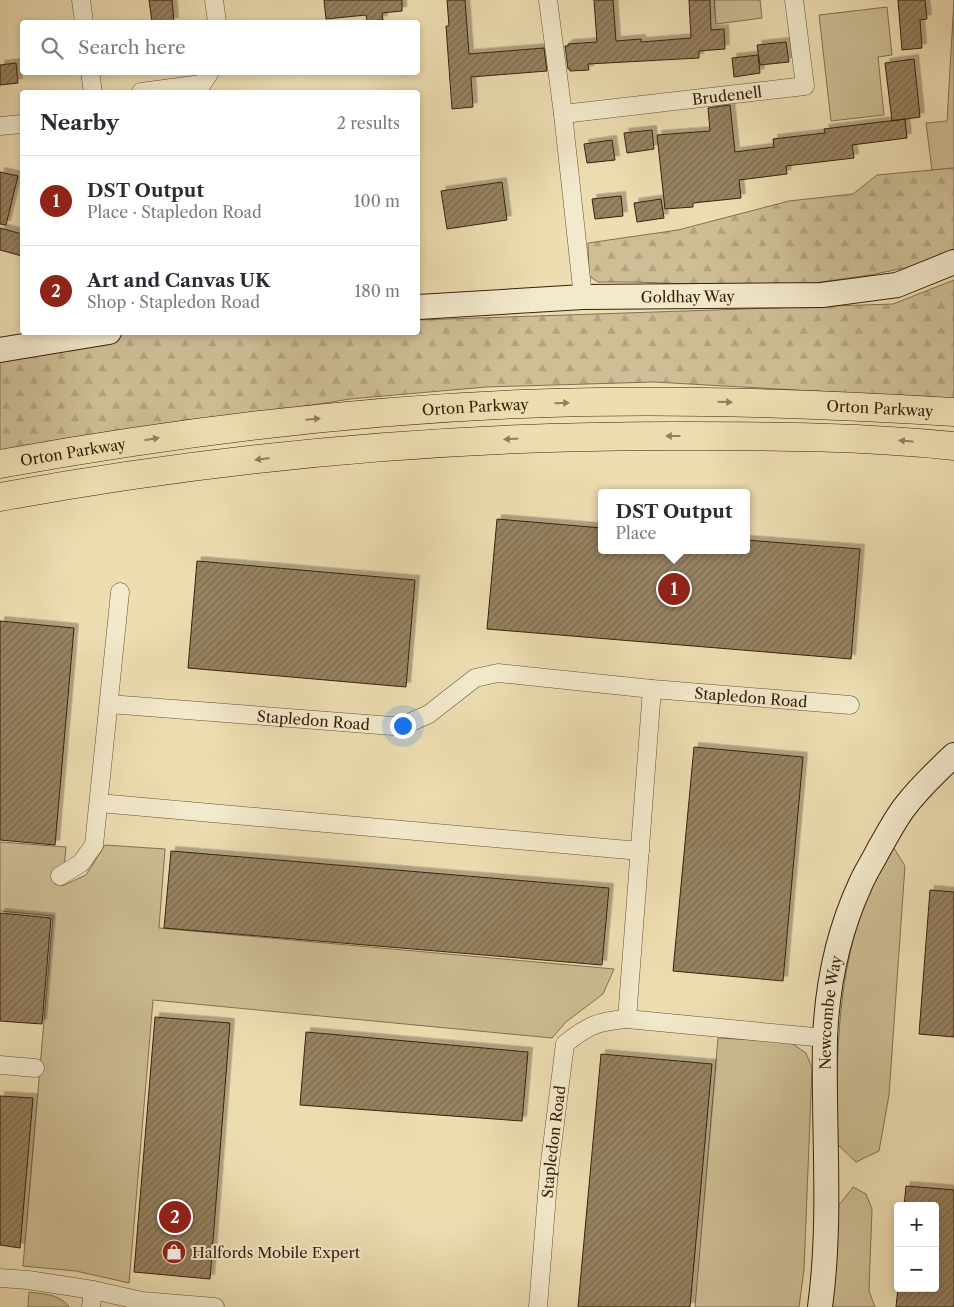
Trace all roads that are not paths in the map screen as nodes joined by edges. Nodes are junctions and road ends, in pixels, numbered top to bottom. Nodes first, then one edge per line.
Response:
1 (81, 0) edge
2 (214, 0) edge
3 (548, 0) edge
4 (794, 0) edge
5 (84, 20) edge
6 (217, 20) edge
7 (90, 75) edge
8 (208, 75) edge
9 (93, 90) edge
10 (156, 90) edge
11 (563, 114) junction
12 (20, 124) edge
13 (0, 126) edge
14 (954, 262) edge
15 (583, 298) junction
16 (420, 308) edge
17 (91, 335) edge
18 (0, 350) edge
19 (954, 412) edge
20 (954, 446) edge
21 (0, 464) edge
22 (0, 497) edge
23 (120, 592) dead end
24 (652, 689) junction
25 (109, 704) junction
26 (850, 705) dead end
27 (954, 755) edge
28 (99, 803) junction
29 (640, 851) junction
30 (60, 876) dead end
31 (627, 1019) junction
32 (825, 1038) junction
33 (0, 1065) edge
34 (35, 1068) dead end
35 (0, 1278) edge
36 (92, 1298) edge
37 (215, 1307) edge
38 (538, 1307) edge
39 (820, 1307) edge

1 - 5 street
2 - 6 street
3 - 11 street
4 - 11 street, Brudenell
7 - 9 street
8 - 10 street
11 - 15 street
12 - 13 street
14 - 15 street, Goldhay Way
15 - 16 street, Goldhay Way
17 - 18 street
21 -> 19 main road, Orton Parkway
20 -> 22 main road, Orton Parkway
23 - 25 street
24 - 25 street, Stapledon Road
24 - 26 street, Stapledon Road
24 - 29 street
25 - 28 street
27 - 32 street, Newcombe Way
28 - 29 street
28 - 30 street
29 - 31 street
31 - 32 street, Stapledon Road
31 - 38 street, Stapledon Road
32 - 39 street, Newcombe Way
33 - 34 street
35 - 36 street
36 - 37 street

